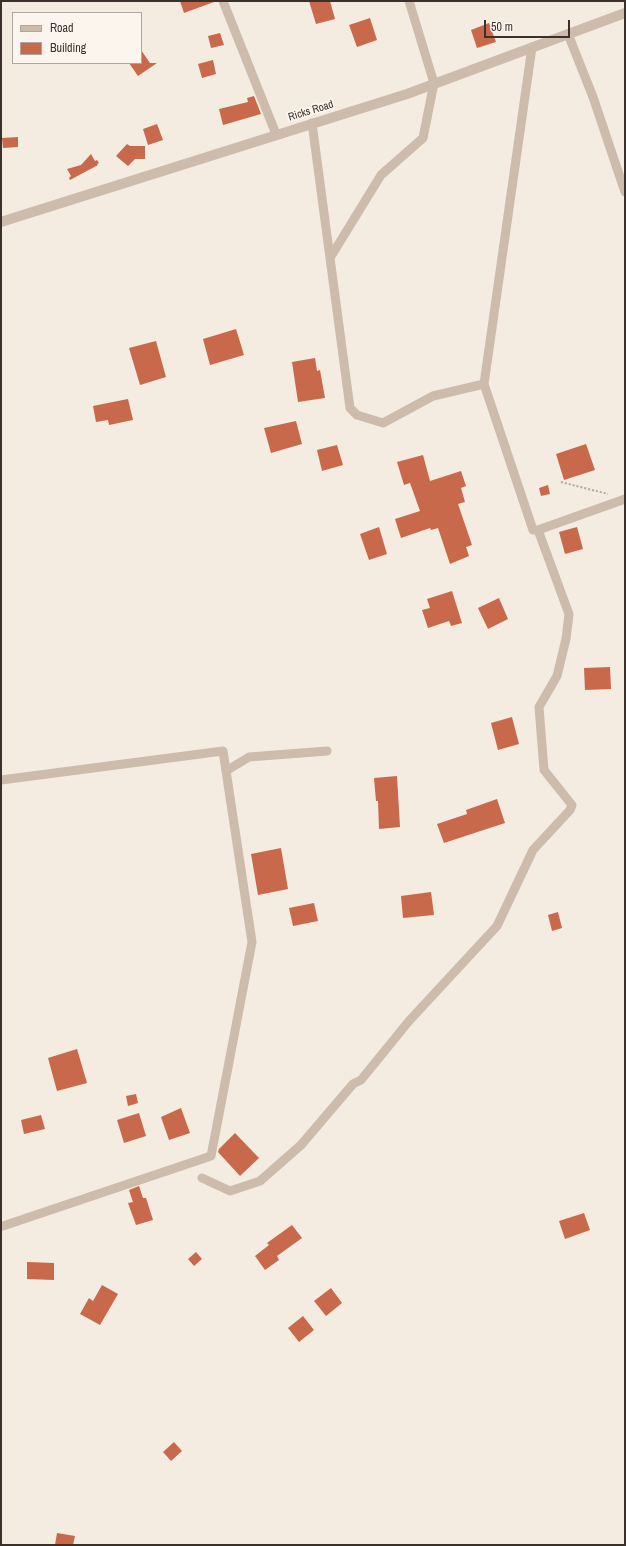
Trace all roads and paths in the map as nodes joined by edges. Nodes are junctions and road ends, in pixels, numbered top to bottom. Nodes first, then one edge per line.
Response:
1 (223, 1) edge
2 (409, 1) edge
3 (625, 13) edge
4 (568, 34) junction
5 (532, 47) junction
6 (434, 84) junction
7 (312, 123) junction
8 (276, 134) junction
9 (625, 192) edge
10 (1, 222) edge
11 (330, 258) junction
12 (484, 384) junction
13 (561, 482) dead end
14 (611, 495) dead end
15 (625, 499) edge
16 (538, 530) junction
17 (327, 751) dead end
18 (226, 771) junction
19 (1, 780) edge
20 (202, 1178) dead end
21 (3, 1226) dead end

1 - 8 street
2 - 6 street
3 - 4 street, Ricks Road
4 - 5 street, Ricks Road
4 - 9 street
5 - 6 street, Ricks Road
5 - 12 street
6 - 7 street, Ricks Road
6 - 11 street
7 - 8 street, Ricks Road
7 - 11 street
8 - 10 street, Ricks Road
11 - 12 street
12 - 16 street
13 - 14 path
15 - 16 street
16 - 20 street
17 - 18 street
18 - 19 street
18 - 21 street

